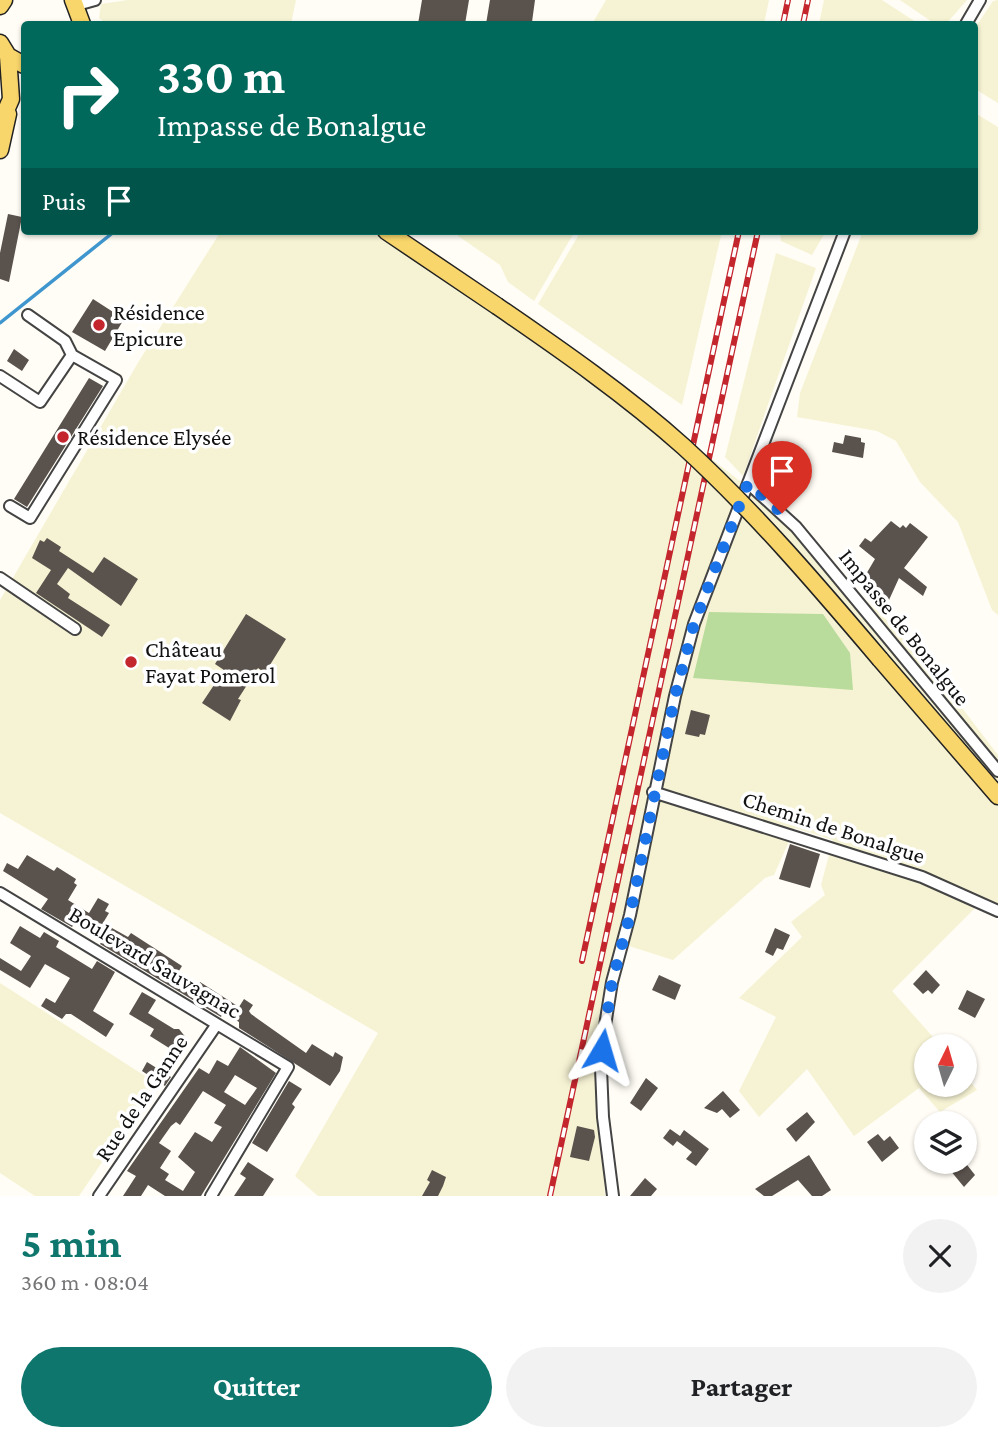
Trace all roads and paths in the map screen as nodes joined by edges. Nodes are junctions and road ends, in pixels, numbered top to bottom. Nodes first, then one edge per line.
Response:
1 (4, 0) edge
2 (95, 0) edge
3 (980, 0) edge
4 (75, 3) edge
5 (0, 6) edge
6 (81, 21) edge
7 (968, 21) edge
8 (4, 50) edge
9 (21, 63) edge
10 (21, 86) edge
11 (10, 102) junction
12 (0, 124) edge
13 (0, 150) edge
14 (392, 235) edge
15 (843, 235) edge
16 (27, 315) dead end
17 (72, 355) junction
18 (0, 376) edge
19 (748, 483) junction
20 (10, 506) dead end
21 (0, 578) edge
22 (75, 629) dead end
23 (998, 771) edge
24 (653, 792) junction
25 (998, 796) edge
26 (0, 893) edge
27 (998, 911) edge
28 (217, 1024) junction
29 (99, 1196) edge
30 (211, 1196) edge
31 (613, 1196) edge

1 - 5 main road
2 - 4 street
3 - 7 street
4 - 6 main road
8 - 9 main road
8 - 11 main road
10 - 11 main road
11 - 12 main road
11 - 13 main road
14 - 25 main road, bridge
15 - 19 street
16 - 17 street
17 - 18 street
17 - 20 street
19 - 23 street, Impasse de Bonalgue
19 - 24 street
21 - 22 street
24 - 27 street, Chemin de Bonalgue
24 - 31 street
26 - 28 street, Boulevard Sauvagnac
28 - 29 street, Rue de la Ganne
28 - 30 street, Boulevard Sauvagnac

